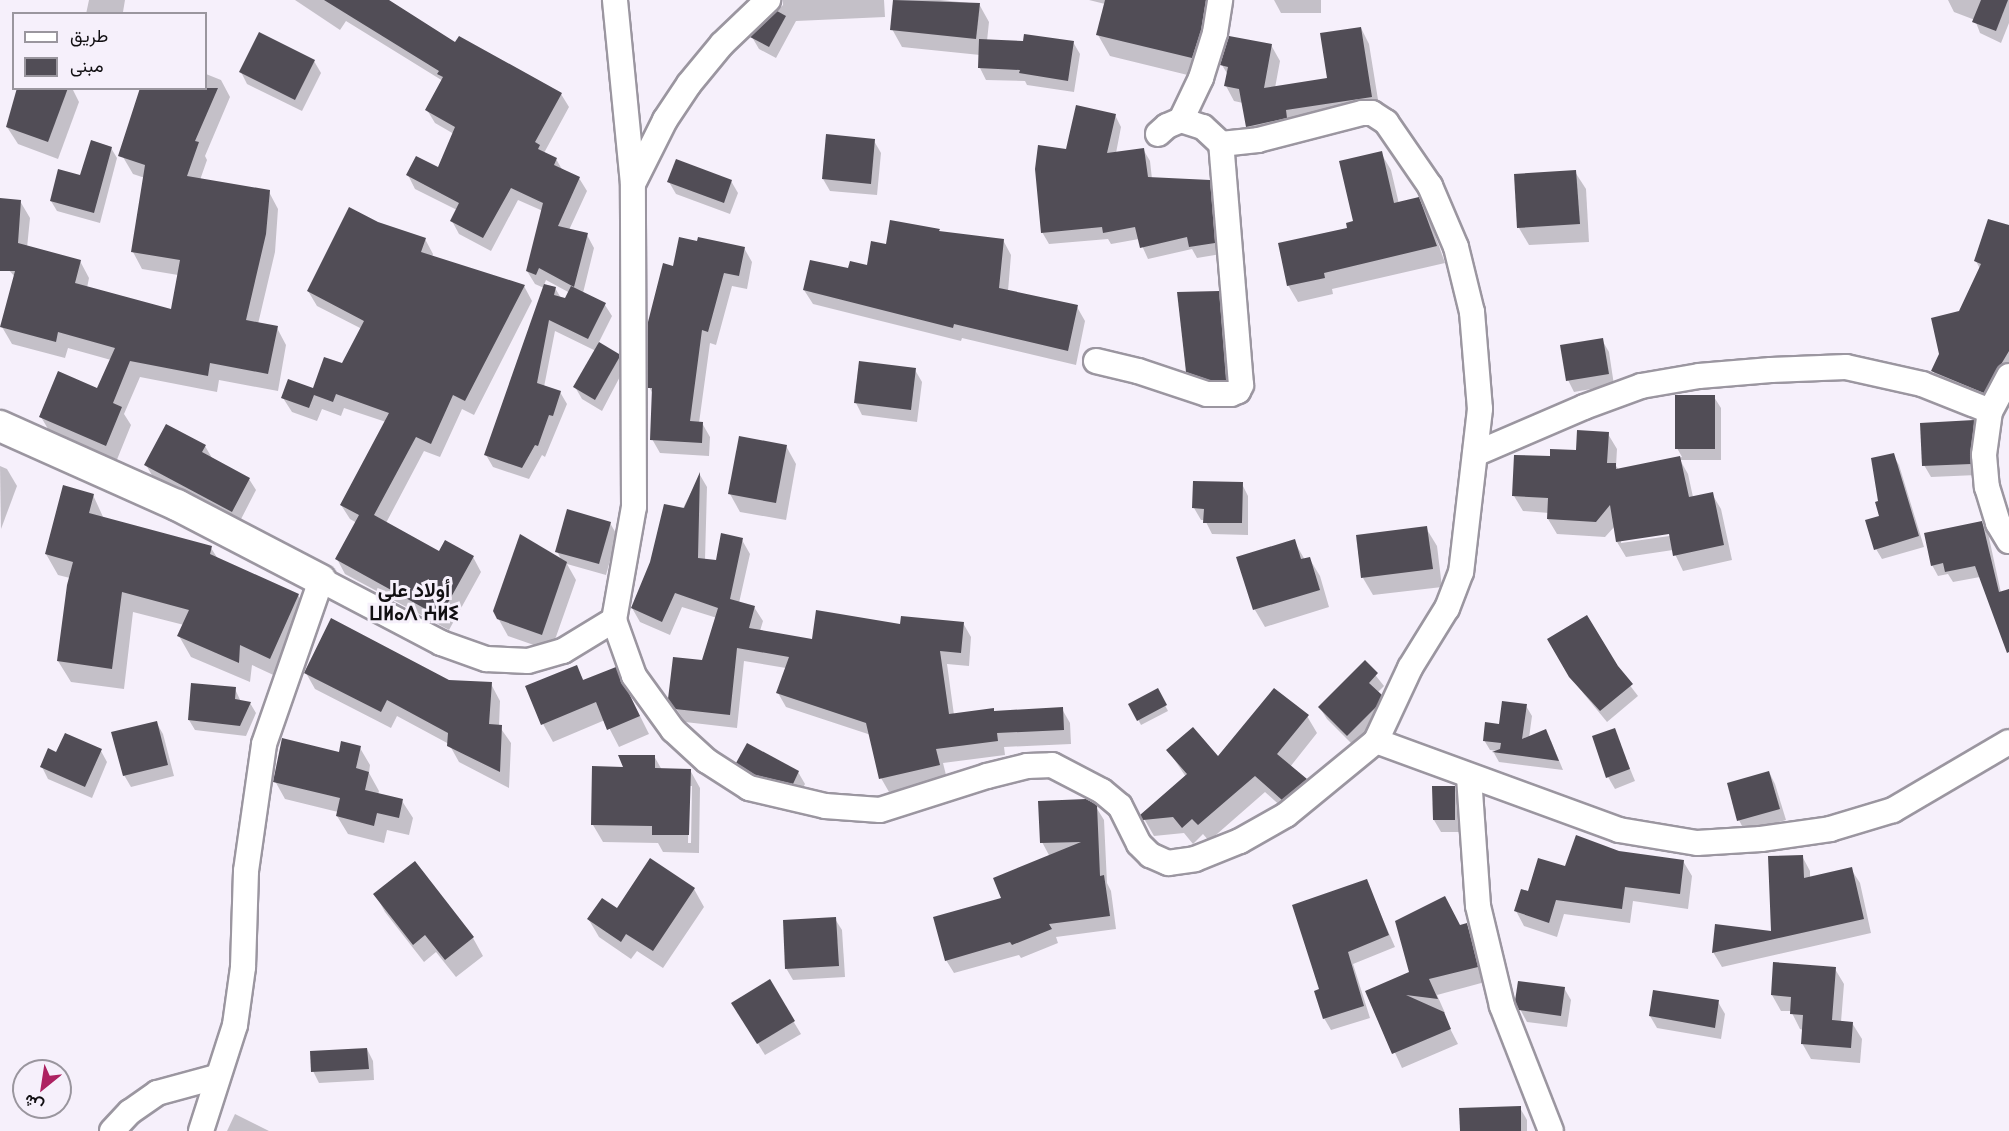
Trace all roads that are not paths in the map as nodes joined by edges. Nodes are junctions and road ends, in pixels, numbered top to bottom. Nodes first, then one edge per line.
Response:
1 (615, 0) edge
2 (768, 0) edge
3 (1220, 0) edge
4 (1181, 120) junction
5 (1158, 134) dead end
6 (1221, 144) junction
7 (633, 184) junction
8 (1096, 361) dead end
9 (2009, 376) edge
10 (1990, 411) junction
11 (0, 426) edge
12 (1475, 454) junction
13 (2009, 541) edge
14 (321, 580) junction
15 (614, 620) junction
16 (1376, 741) junction
17 (2009, 742) edge
18 (1469, 777) junction
19 (216, 1077) junction
20 (112, 1131) edge
21 (201, 1131) edge
22 (1551, 1131) edge

1 - 7 street
2 - 7 street
3 - 4 street
4 - 5 street
4 - 6 street
6 - 8 street
6 - 12 street
7 - 15 street
9 - 10 street
10 - 12 street
10 - 13 street
11 - 14 street
12 - 16 street
14 - 15 street
14 - 19 street
15 - 16 street
16 - 18 street
17 - 18 street
18 - 22 street
19 - 20 street
19 - 21 street

